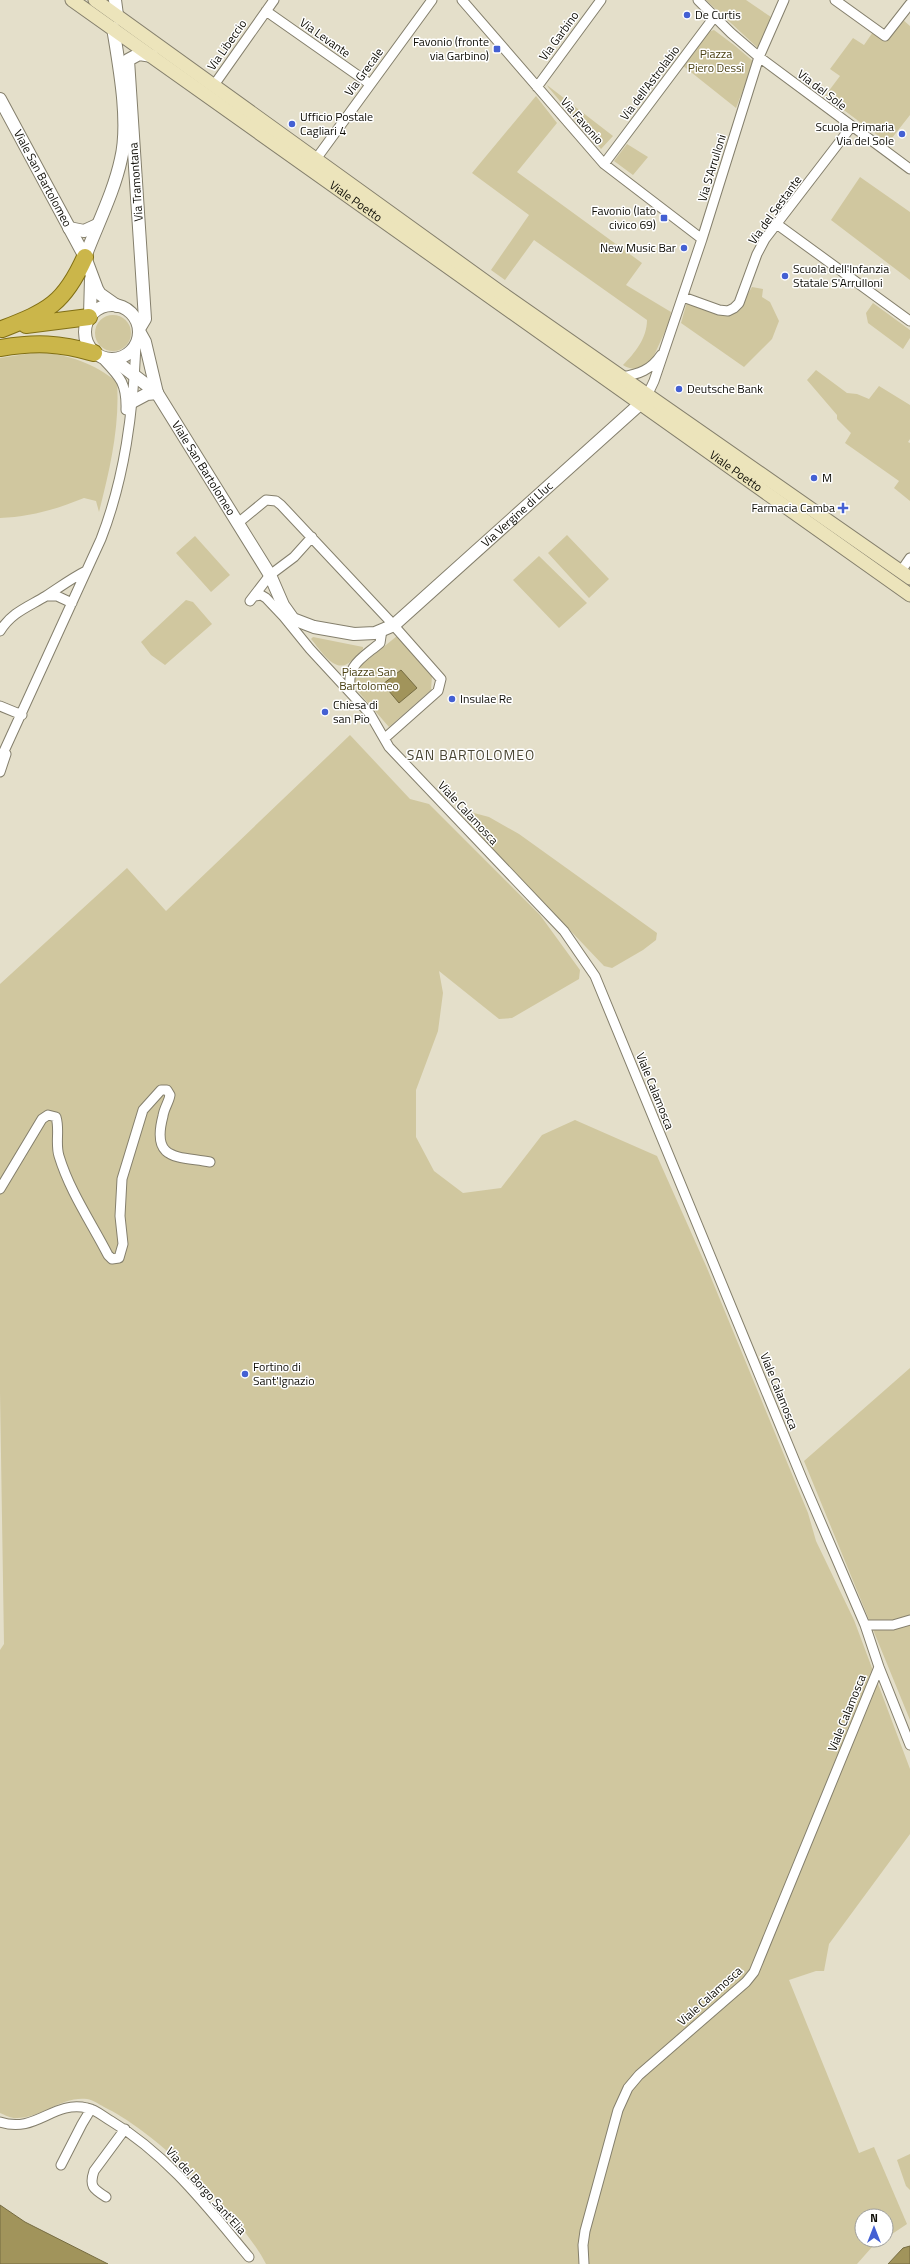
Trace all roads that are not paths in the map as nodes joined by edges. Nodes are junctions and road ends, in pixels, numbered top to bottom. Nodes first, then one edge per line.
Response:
1 (72, 0) edge
2 (95, 0) edge
3 (115, 0) edge
4 (274, 0) edge
5 (432, 0) edge
6 (462, 0) edge
7 (601, 0) edge
8 (698, 0) edge
9 (784, 0) edge
10 (834, 0) edge
11 (910, 4) edge
12 (266, 11) junction
13 (117, 15) junction
14 (715, 16) junction
15 (113, 28) junction
16 (152, 56) junction
17 (759, 57) junction
18 (370, 84) junction
19 (214, 85) junction
20 (537, 87) junction
21 (0, 99) edge
22 (851, 127) junction
23 (316, 159) junction
24 (604, 164) junction
25 (910, 169) edge
26 (116, 175) junction
27 (135, 178) junction
28 (778, 224) junction
29 (97, 225) junction
30 (70, 228) junction
31 (702, 239) junction
32 (85, 257) junction
33 (90, 272) junction
34 (683, 297) junction
35 (117, 306) junction
36 (90, 316) junction
37 (910, 321) edge
38 (1, 329) edge
39 (138, 336) junction
40 (666, 345) junction
41 (0, 348) edge
42 (97, 355) junction
43 (113, 359) junction
44 (135, 375) junction
45 (622, 377) junction
46 (158, 393) junction
47 (644, 400) junction
48 (132, 402) junction
49 (126, 449) junction
50 (238, 523) junction
51 (312, 537) junction
52 (910, 558) edge
53 (86, 571) junction
54 (905, 574) edge
55 (270, 575) junction
56 (910, 595) edge
57 (46, 596) junction
58 (72, 602) junction
59 (283, 605) junction
60 (284, 617) junction
61 (394, 625) junction
62 (382, 630) junction
63 (0, 631) edge
64 (351, 693) junction
65 (0, 706) edge
66 (22, 715) junction
67 (385, 738) junction
68 (7, 748) junction
69 (0, 760) edge
70 (0, 772) edge
71 (210, 1162) dead end
72 (0, 1189) edge
73 (910, 1620) edge
74 (865, 1626) junction
75 (878, 1667) junction
76 (910, 1745) edge
77 (92, 2110) junction
78 (0, 2122) edge
79 (125, 2129) junction
80 (61, 2165) dead end
81 (106, 2197) dead end
82 (250, 2257) dead end
83 (584, 2264) edge

1 - 15 main road, Viale Poetto
2 - 13 main road, Viale Poetto
3 - 13 street
4 - 12 street, Via Libeccio
5 - 18 street, Via Grecale
6 - 20 street, Via Favonio
7 - 20 street, Via Garbino
8 - 14 street, Via del Sole
9 - 17 street, Via S'Arrulloni
10 - 11 street
12 - 18 street, Via Levante
12 - 19 street, Via Libeccio
13 - 19 main road, Viale Poetto
14 - 17 street, Via del Sole
14 - 24 street, Via dell'Astrolabio
15 - 16 main road, Viale Poetto
15 - 26 street, Via Tramontana
16 - 27 street, Via Tramontana
16 - 47 main road, Viale Poetto
17 - 22 street, Via del Sole
17 - 31 street, Via S'Arrulloni
18 - 23 street, Via Grecale
19 - 23 main road, Viale Poetto
20 - 24 street, Via Favonio
21 - 30 street, Viale San Bartolomeo
22 - 25 street, Via del Sole
22 - 28 street, Via del Sestante
23 - 45 main road, Viale Poetto
24 - 31 street, Via Favonio
26 - 27 street
26 - 29 street, Via Tramontana
27 - 39 street, Via Tramontana
28 - 34 street, Via del Sestante
28 - 37 street
29 - 30 street
29 - 32 street
30 - 32 street, Viale San Bartolomeo
31 - 34 street, Via S'Arrulloni
32 - 33 street, Viale San Bartolomeo
32 - 38 highway
33 - 35 street, Viale San Bartolomeo
33 - 36 street, Viale San Bartolomeo
34 - 40 street, Via S'Arrulloni
35 - 36 street
35 - 39 street
36 - 38 highway
36 - 42 street
39 - 43 street
39 - 44 street
39 - 46 street, Viale San Bartolomeo
40 - 45 street, Via S'Arrulloni
40 - 47 street, Via S'Arrulloni
41 - 42 highway
42 - 43 street
42 - 49 street
43 - 44 street, Viale San Bartolomeo
44 - 46 street, Viale San Bartolomeo
44 - 48 street
45 - 47 main road, Viale Poetto
46 - 48 street
46 - 50 street, Viale San Bartolomeo
47 - 54 main road, Viale Poetto
47 - 56 main road, Viale Poetto
47 - 61 street, Via Vergine di Lluc
48 - 49 street
49 - 53 street
50 - 51 street
50 - 55 street
51 - 55 street
51 - 61 street
52 - 54 street
53 - 57 street
53 - 58 street
55 - 59 street
55 - 60 street
57 - 58 street
57 - 63 street
58 - 66 street
59 - 60 street
59 - 62 street
60 - 64 street, Viale Calamosca
61 - 62 street
61 - 67 street
62 - 64 street
64 - 67 street, Viale Calamosca
65 - 66 street
66 - 68 street
67 - 74 street, Viale Calamosca
68 - 69 street
68 - 70 street
71 - 72 street
73 - 74 street
74 - 75 street, Viale Calamosca
75 - 76 street, Viale Calamosca
75 - 83 street, Viale Calamosca
77 - 78 street, Via del Borgo Sant'Elia
77 - 79 street, Via del Borgo Sant'Elia
77 - 80 street
79 - 81 street
79 - 82 street, Via del Borgo Sant'Elia

